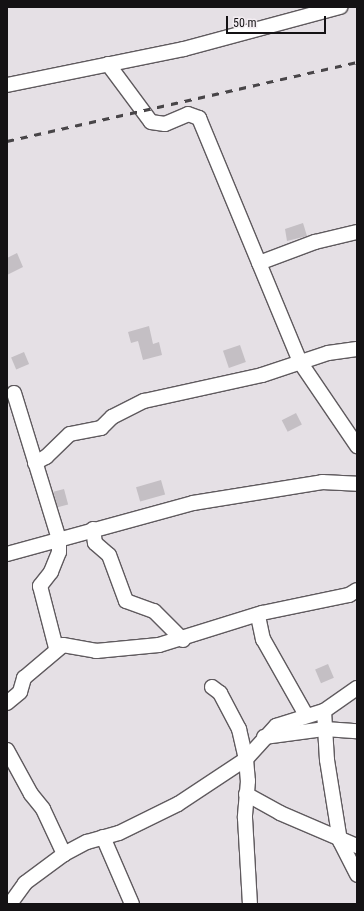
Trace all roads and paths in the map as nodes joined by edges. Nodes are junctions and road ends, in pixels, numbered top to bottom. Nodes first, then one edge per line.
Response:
1 (340, 7) edge
2 (108, 64) junction
3 (7, 85) edge
4 (357, 232) edge
5 (259, 263) junction
6 (357, 349) edge
7 (300, 362) junction
8 (14, 393) dead end
9 (357, 446) edge
10 (35, 463) junction
11 (357, 484) edge
12 (92, 529) junction
13 (59, 539) junction
14 (7, 554) edge
15 (357, 590) edge
16 (258, 616) junction
17 (183, 640) junction
18 (56, 648) junction
19 (212, 687) dead end
20 (357, 688) edge
21 (7, 702) edge
22 (324, 711) junction
23 (306, 715) junction
24 (325, 730) junction
25 (357, 731) edge
26 (264, 737) junction
27 (7, 750) edge
28 (246, 759) junction
29 (246, 794) junction
30 (102, 837) junction
31 (340, 841) junction
32 (357, 846) edge
33 (64, 854) junction
34 (357, 875) edge
35 (10, 904) edge
36 (132, 904) edge
37 (250, 904) edge

1 - 2 street
2 - 3 street
2 - 5 street
4 - 5 street
5 - 7 street
6 - 7 street
7 - 9 street
7 - 10 street
8 - 10 street
10 - 13 street
11 - 12 street
12 - 13 street
12 - 17 street
13 - 14 street
13 - 18 street
15 - 16 street
16 - 17 street
16 - 23 street
17 - 18 street
18 - 21 street
19 - 28 street
20 - 22 street
22 - 23 street
22 - 24 street
23 - 26 street
24 - 25 street
24 - 26 street
24 - 31 street
26 - 28 street
27 - 33 street
28 - 29 street
28 - 30 street
29 - 31 street
29 - 37 street
30 - 33 street
30 - 36 street
31 - 32 street
31 - 34 street
33 - 35 street

